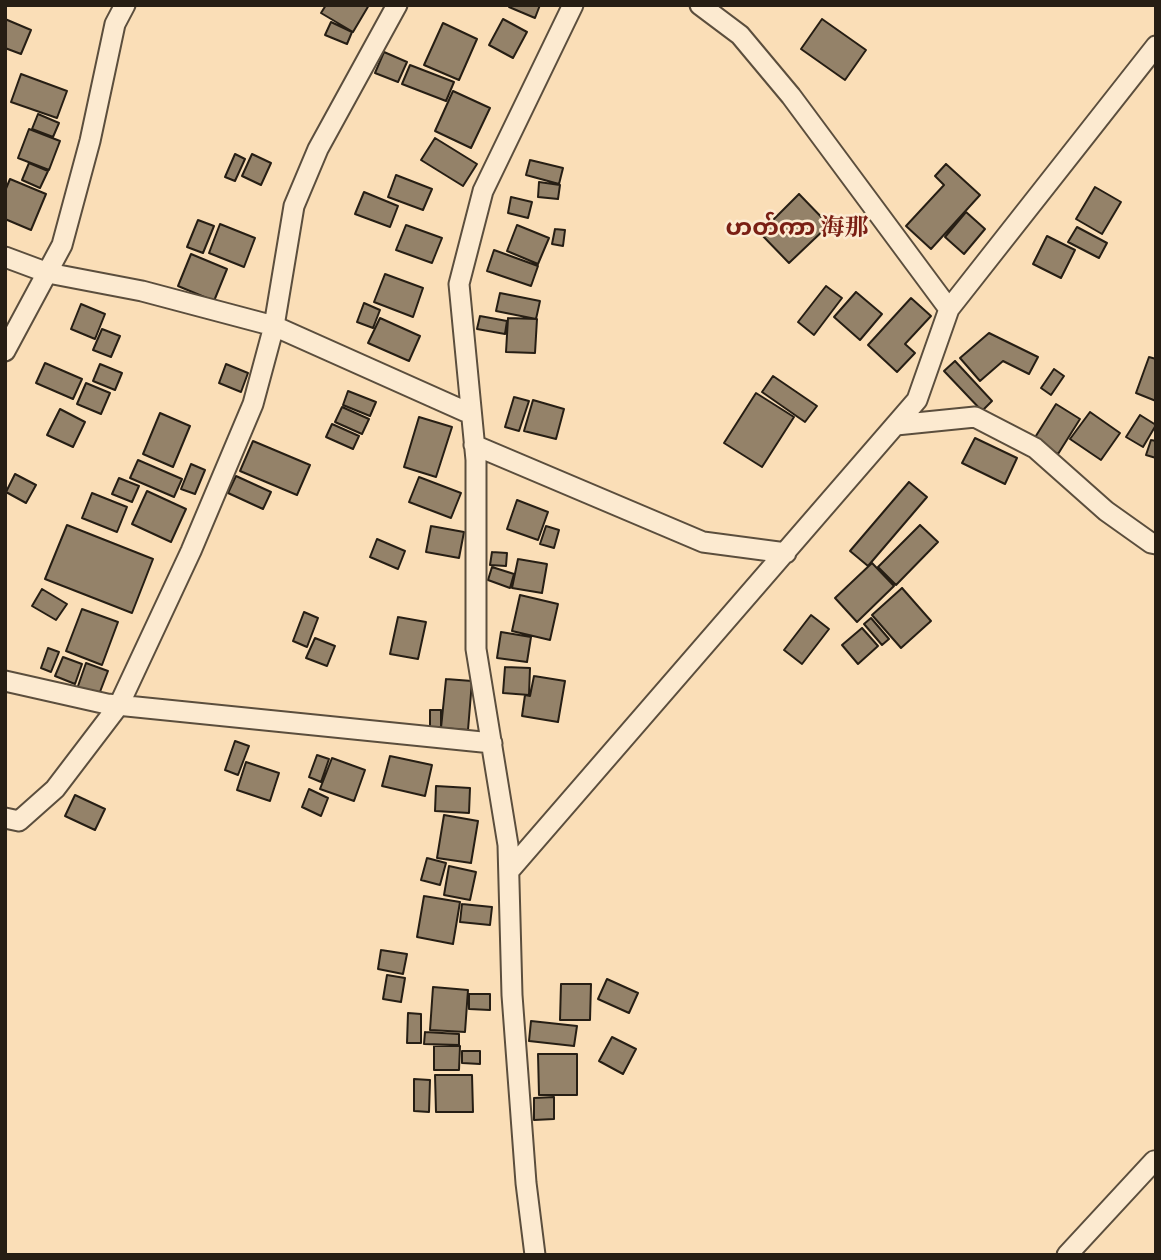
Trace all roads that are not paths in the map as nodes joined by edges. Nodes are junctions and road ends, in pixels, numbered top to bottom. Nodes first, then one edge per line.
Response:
1 (125, 5) edge
2 (397, 5) edge
3 (573, 5) edge
4 (700, 5) edge
5 (1156, 46) edge
6 (5, 257) edge
7 (48, 273) junction
8 (949, 309) junction
9 (274, 326) junction
10 (5, 351) edge
11 (471, 414) junction
12 (895, 425) junction
13 (474, 445) junction
14 (1156, 544) edge
15 (786, 552) junction
16 (5, 681) edge
17 (119, 705) junction
18 (492, 743) junction
19 (5, 818) edge
20 (509, 871) junction
21 (1156, 1162) edge
22 (535, 1255) edge
23 (1067, 1255) edge

1 - 7 street
2 - 9 street
3 - 11 street
4 - 8 street
5 - 8 street
6 - 7 street
7 - 9 street
7 - 10 street
8 - 12 street
9 - 11 street
9 - 17 street
11 - 13 street
12 - 14 street
12 - 15 street
13 - 15 street
13 - 18 street
15 - 20 street
16 - 17 street
17 - 18 street
17 - 19 street
18 - 20 street
20 - 22 street
21 - 23 street

